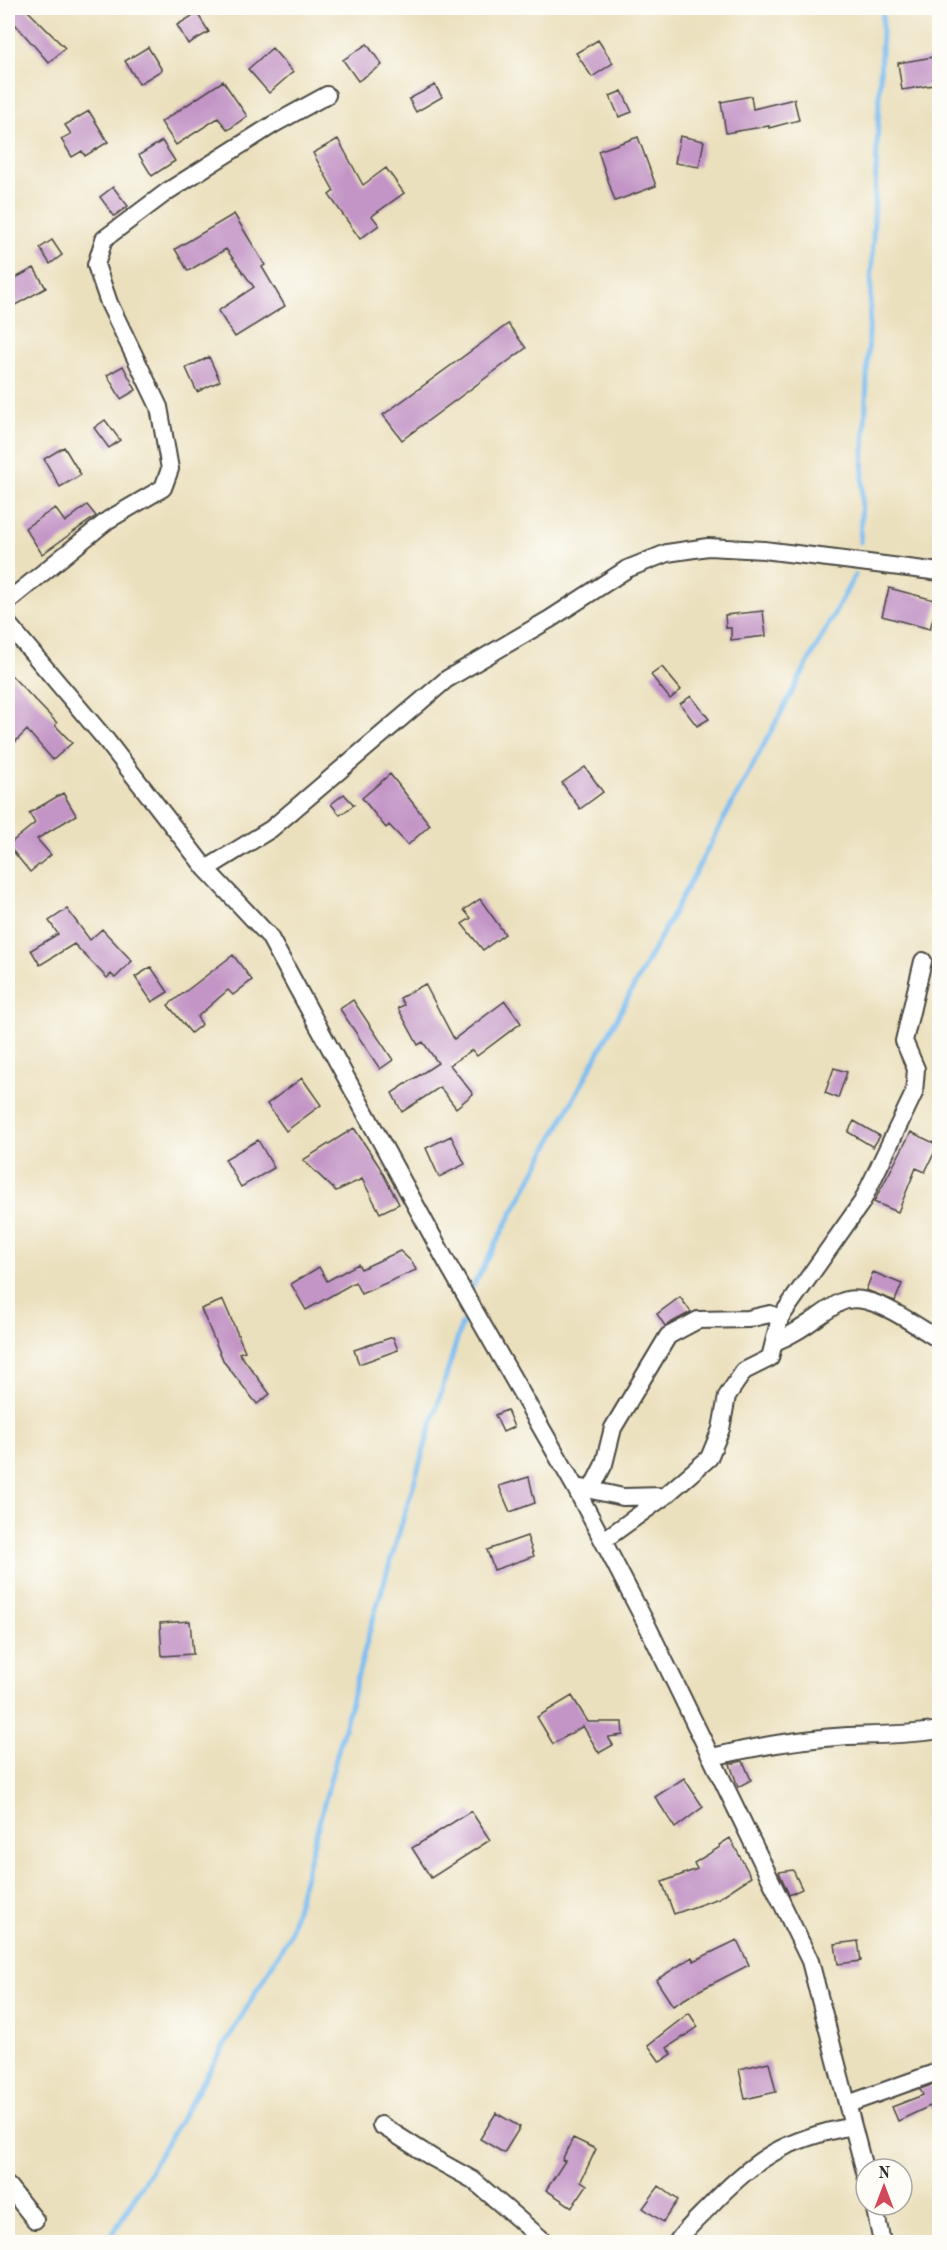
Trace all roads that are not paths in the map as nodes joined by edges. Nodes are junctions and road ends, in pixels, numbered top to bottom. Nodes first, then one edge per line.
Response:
1 (327, 95) dead end
2 (939, 572) edge
3 (8, 601) edge
4 (8, 624) edge
5 (206, 869) junction
6 (923, 961) dead end
7 (780, 1318) junction
8 (939, 1340) edge
9 (775, 1342) junction
10 (583, 1489) junction
11 (665, 1496) junction
12 (604, 1540) junction
13 (939, 1730) edge
14 (712, 1757) junction
15 (939, 2071) edge
16 (848, 2104) junction
17 (381, 2125) dead end
18 (853, 2126) junction
19 (861, 2157) edge
20 (8, 2186) edge
21 (877, 2217) edge
22 (35, 2220) dead end
23 (545, 2242) edge
24 (677, 2242) edge
25 (882, 2242) edge

1 - 3 street
2 - 5 street
4 - 5 street
5 - 10 street
6 - 7 street
7 - 9 street
7 - 10 street
8 - 9 street
9 - 11 street
10 - 11 street
10 - 12 street
11 - 12 street
12 - 14 street
13 - 14 street
14 - 16 street
15 - 16 street
16 - 18 street
17 - 23 street
18 - 19 street
18 - 24 street
20 - 22 street
21 - 25 street

